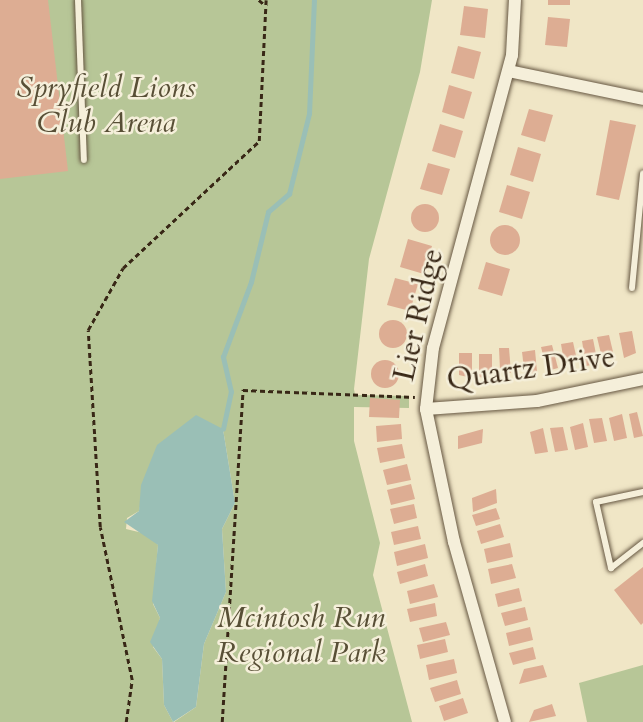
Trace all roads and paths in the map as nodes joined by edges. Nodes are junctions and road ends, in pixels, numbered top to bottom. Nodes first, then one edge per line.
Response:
1 (78, 0) edge
2 (259, 0) edge
3 (515, 0) edge
4 (265, 2) edge
5 (509, 71) junction
6 (643, 99) edge
7 (84, 160) dead end
8 (643, 174) edge
9 (632, 288) dead end
10 (643, 379) edge
11 (415, 397) dead end
12 (426, 409) junction
13 (643, 492) edge
14 (643, 543) edge
15 (126, 722) edge
16 (222, 722) edge
17 (505, 722) edge

1 - 7 lane
2 - 4 path
3 - 5 street, Lier Ridge
4 - 15 path
5 - 6 street
5 - 12 street, Lier Ridge
8 - 9 lane
10 - 12 street, Quartz Drive
11 - 16 path
12 - 17 street, Lier Ridge
13 - 14 lane

